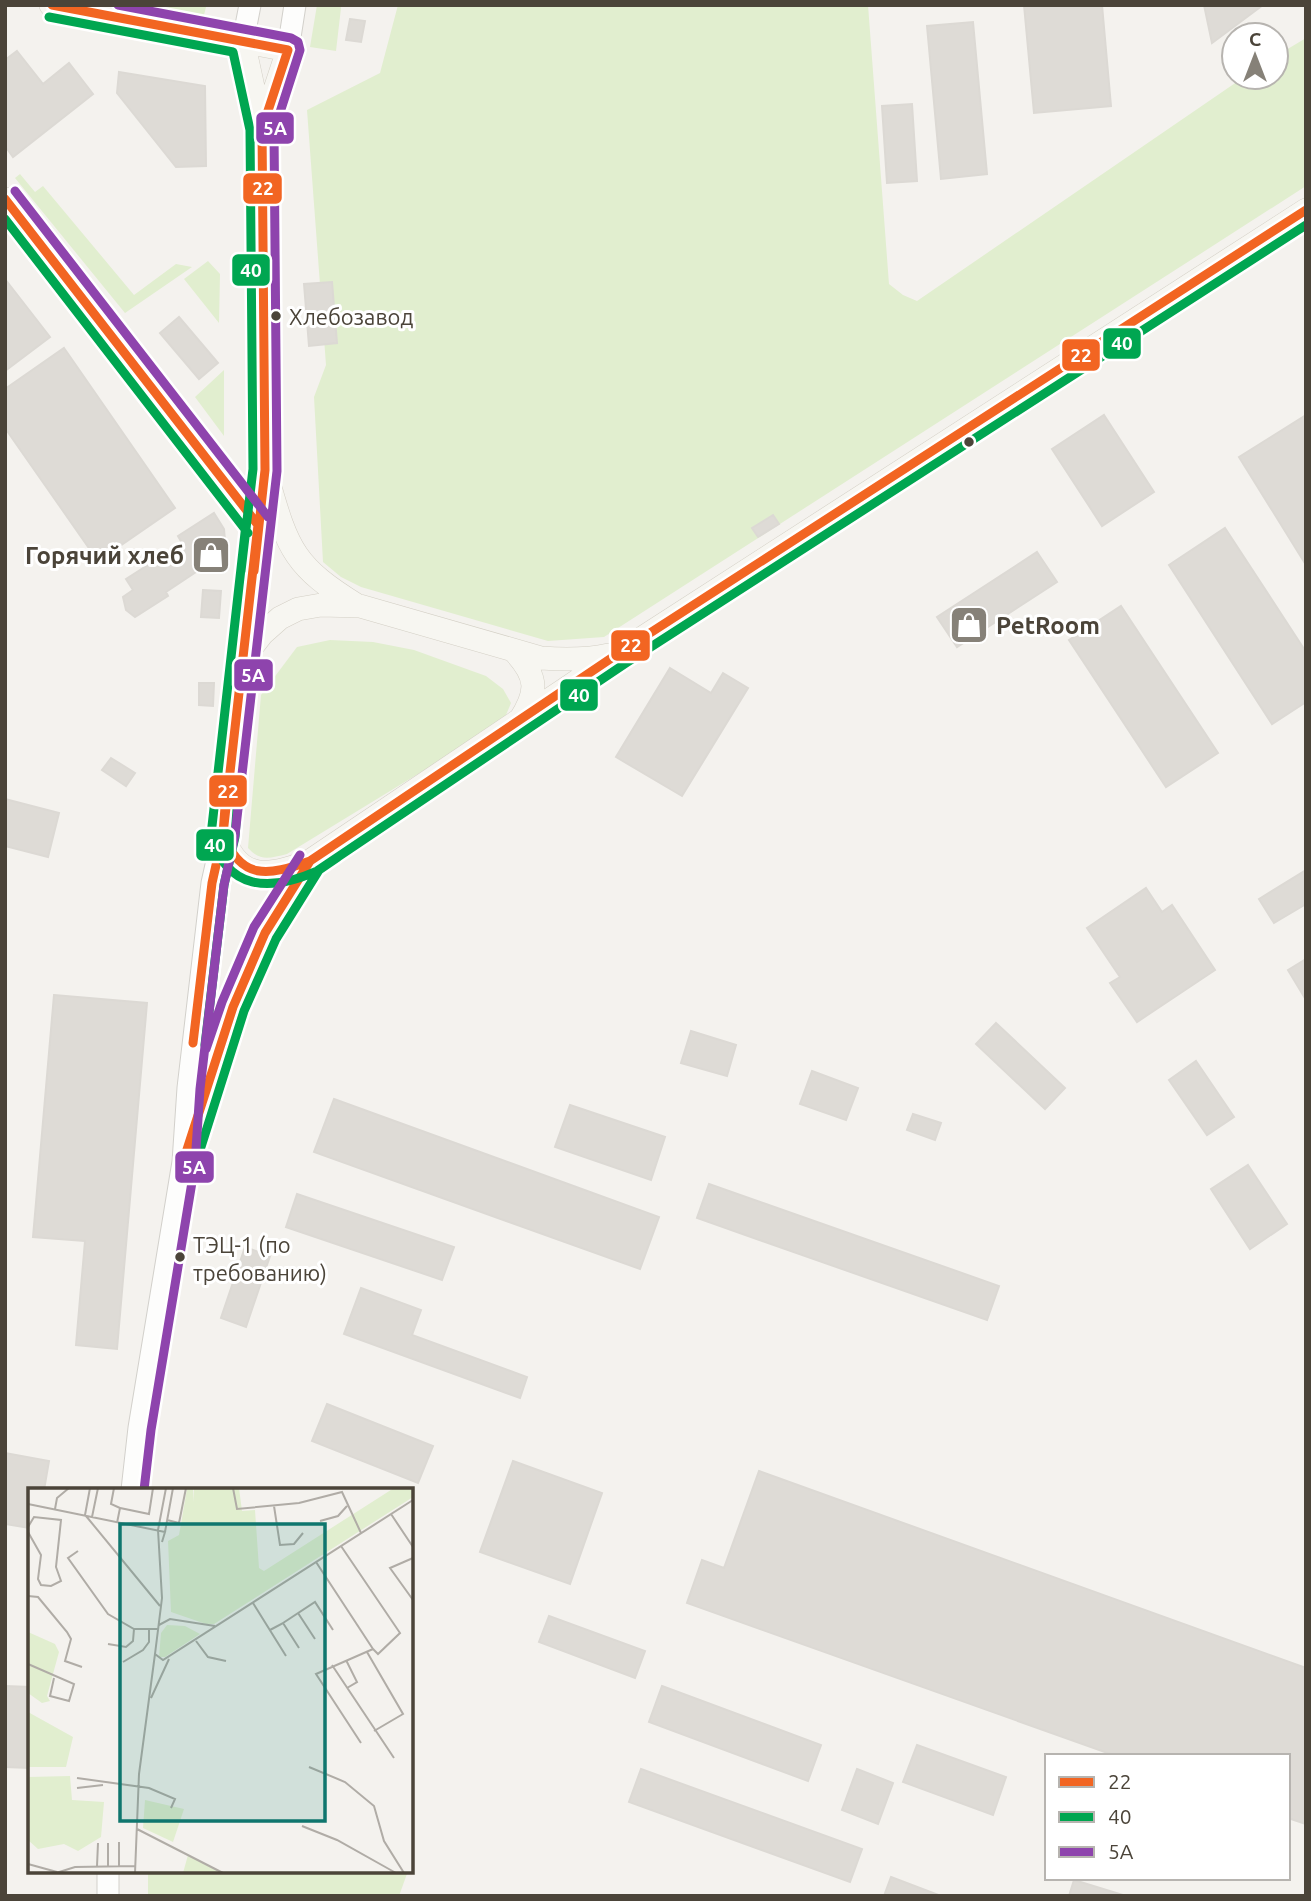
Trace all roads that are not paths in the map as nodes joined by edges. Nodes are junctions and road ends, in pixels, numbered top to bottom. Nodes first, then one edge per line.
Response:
1 (51, 5) edge
2 (250, 5) edge
3 (295, 5) edge
4 (243, 41) junction
5 (288, 50) junction
6 (262, 129) junction
7 (5, 199) edge
8 (1306, 210) edge
9 (265, 470) junction
10 (258, 525) junction
11 (360, 606) junction
12 (515, 652) junction
13 (619, 653) junction
14 (243, 659) junction
15 (520, 720) junction
16 (220, 845) junction
17 (310, 861) junction
18 (183, 1162) junction
19 (132, 1488) edge
20 (108, 1873) edge
21 (107, 1896) edge

1 - 4 main road
2 - 4 street
3 - 5 street
4 - 5 main road
4 - 6 main road
5 - 6 main road
6 - 9 main road
7 - 10 main road
8 - 13 main road
9 - 10 main road
9 - 11 main road
10 - 14 main road
11 - 12 main road
11 - 14 main road
12 - 13 main road
12 - 15 main road
13 - 15 main road
14 - 16 main road
15 - 17 main road
16 - 17 main road
16 - 18 street
17 - 18 street
18 - 19 street
20 - 21 street

